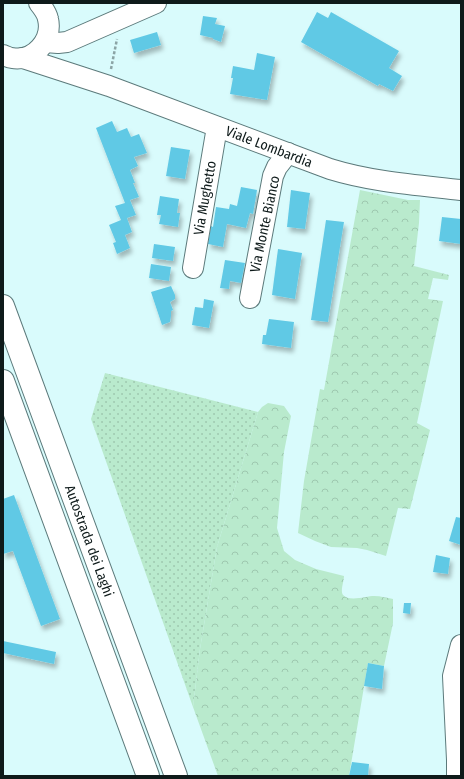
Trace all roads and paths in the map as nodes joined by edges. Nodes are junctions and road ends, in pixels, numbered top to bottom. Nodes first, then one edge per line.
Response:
1 (156, 3) edge
2 (44, 16) edge
3 (122, 18) junction
4 (12, 60) edge
5 (83, 78) junction
6 (109, 86) junction
7 (217, 127) junction
8 (288, 153) junction
9 (461, 190) edge
10 (193, 268) dead end
11 (250, 298) dead end
12 (3, 306) edge
13 (3, 381) edge
14 (461, 645) edge
15 (458, 765) edge
16 (148, 776) edge
17 (176, 776) edge

1 - 3 street
2 - 3 street
2 - 4 street
2 - 5 street, Viale Lombardia
3 - 6 path
4 - 5 street, Viale Lombardia
5 - 6 street, Viale Lombardia
6 - 7 street, Viale Lombardia
7 - 8 street, Viale Lombardia
7 - 10 street, Via Mughetto
8 - 9 street, Viale Lombardia
8 - 11 street, Via Monte Bianco
12 - 17 highway, Autostrada dei Laghi
13 - 16 highway, Autostrada dei Laghi
14 - 15 street

